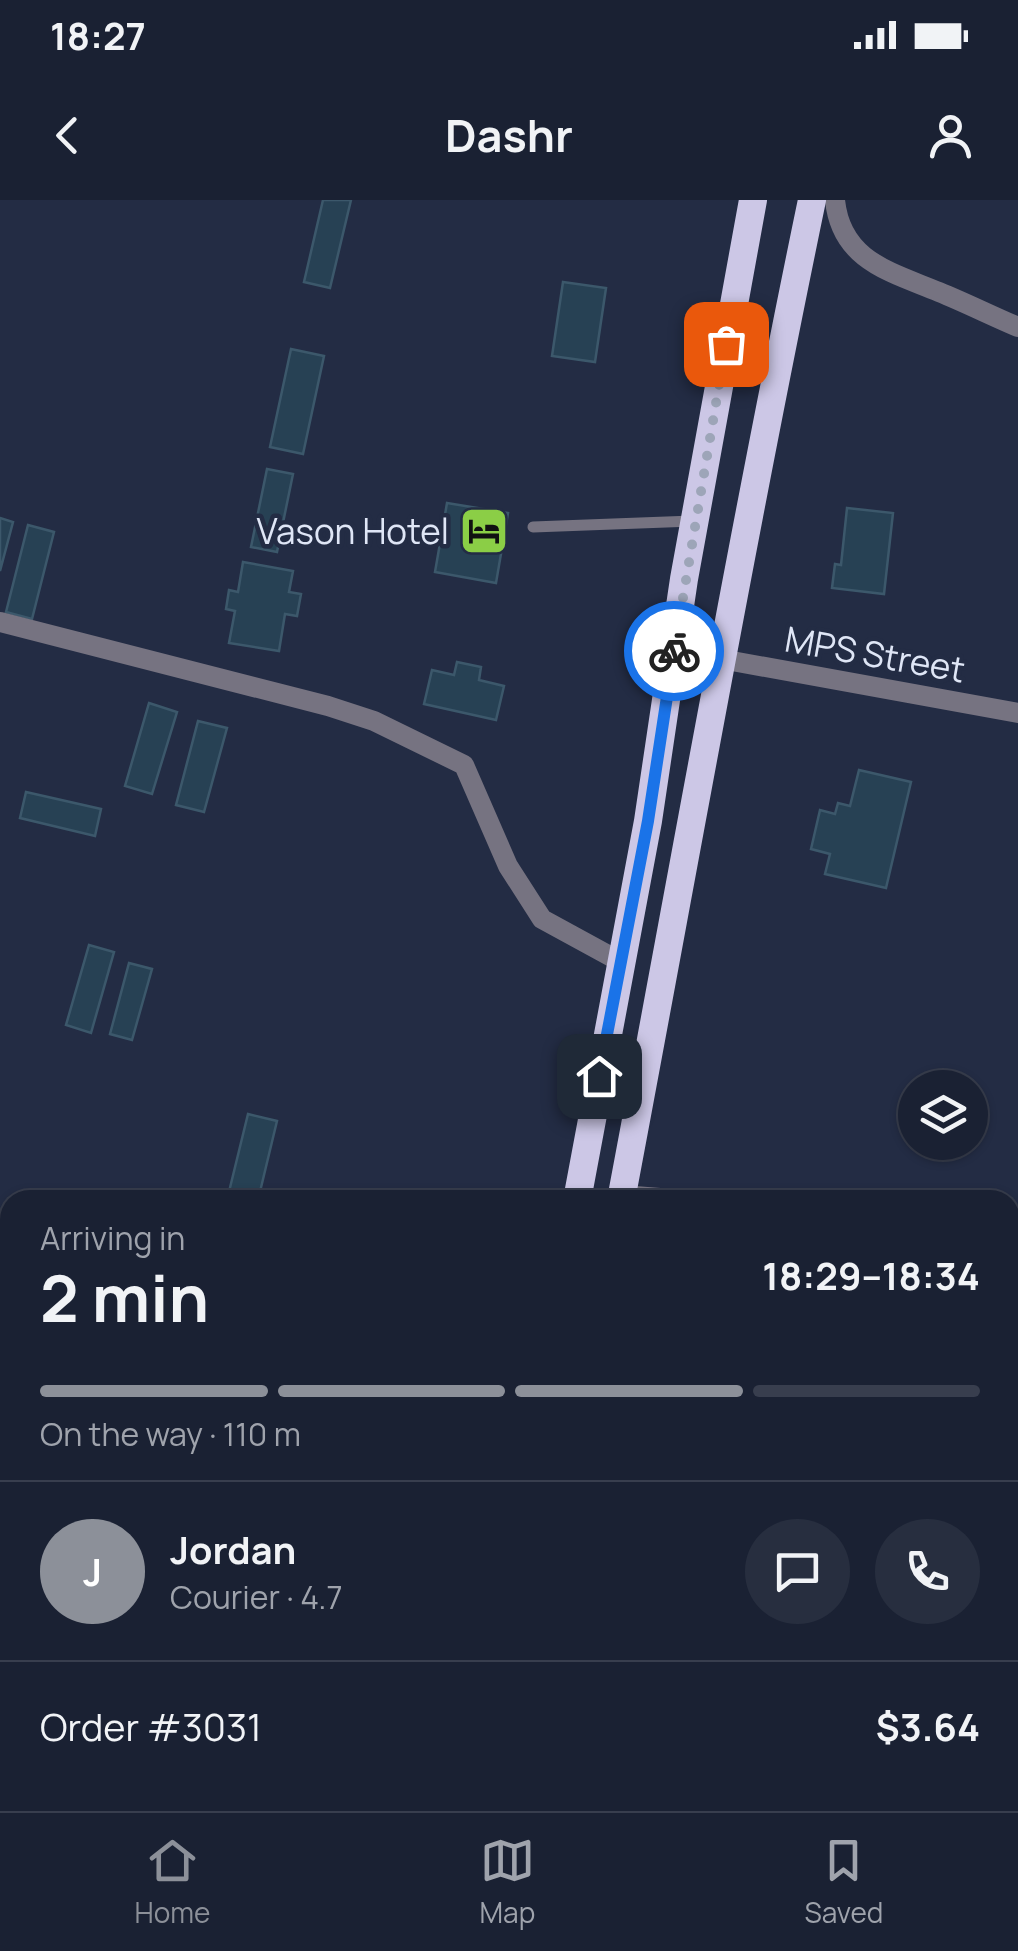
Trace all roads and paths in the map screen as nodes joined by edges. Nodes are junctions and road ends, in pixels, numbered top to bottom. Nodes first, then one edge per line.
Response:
1 (753, 200) edge
2 (812, 200) edge
3 (835, 200) edge
4 (1018, 328) edge
5 (695, 521) junction
6 (533, 527) dead end
7 (0, 622) edge
8 (720, 659) junction
9 (1018, 713) edge
10 (619, 961) junction
11 (579, 1190) edge
12 (623, 1190) edge

1 - 5 highway
2 - 8 highway
3 - 4 street
5 - 6 lane
5 - 10 highway
7 - 10 street
8 - 9 street, MPS Street
8 - 12 highway
10 - 11 highway

